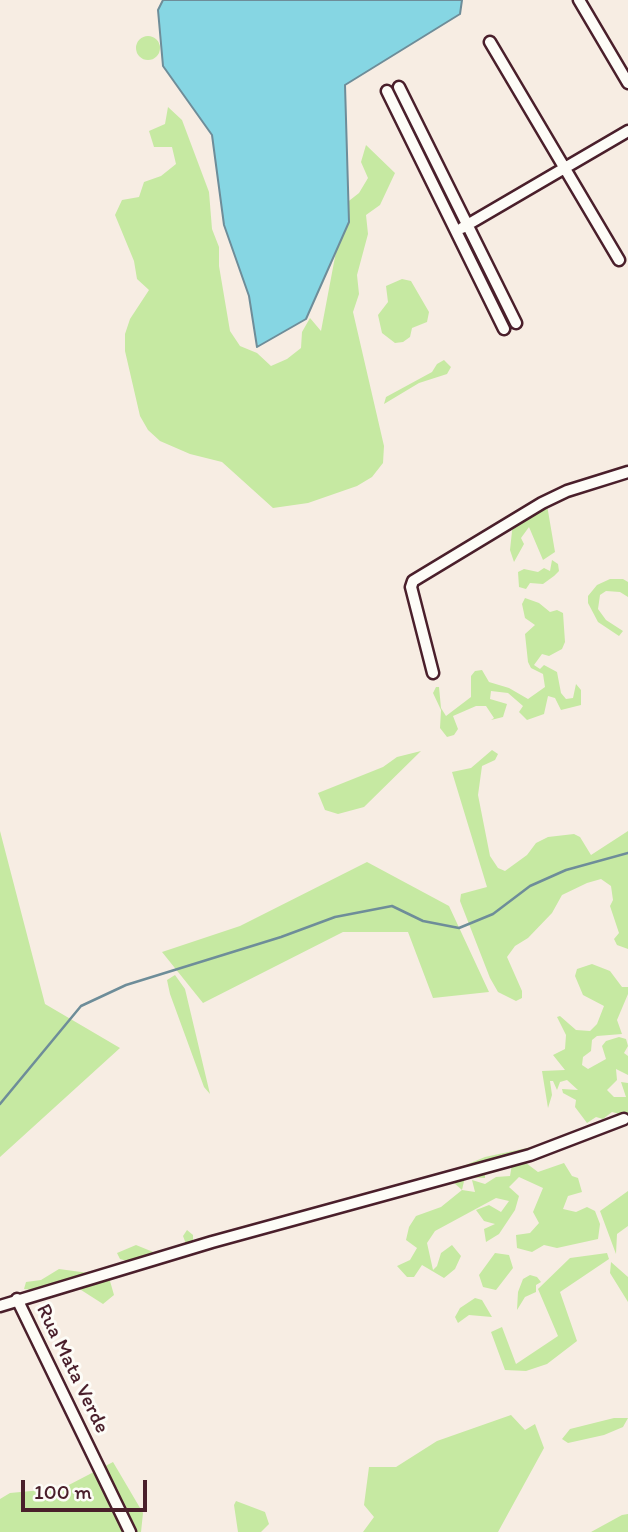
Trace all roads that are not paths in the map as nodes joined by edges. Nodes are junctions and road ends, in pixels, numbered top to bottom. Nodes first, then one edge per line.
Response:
1 (579, 0) edge
2 (490, 42) dead end
3 (628, 83) edge
4 (398, 87) dead end
5 (387, 91) dead end
6 (628, 131) edge
7 (565, 169) junction
8 (466, 226) junction
9 (455, 233) junction
10 (619, 260) dead end
11 (516, 323) dead end
12 (504, 329) dead end
13 (628, 472) edge
14 (433, 673) dead end
15 (624, 1119) dead end
16 (17, 1299) junction
17 (0, 1306) edge
18 (130, 1532) edge

1 - 3 street
2 - 7 street
4 - 8 street
5 - 9 street
6 - 7 street
7 - 8 street
7 - 10 street
8 - 9 street
8 - 11 street
9 - 12 street
13 - 14 street
15 - 16 street
16 - 17 street
16 - 18 street, Rua Mata Verde

